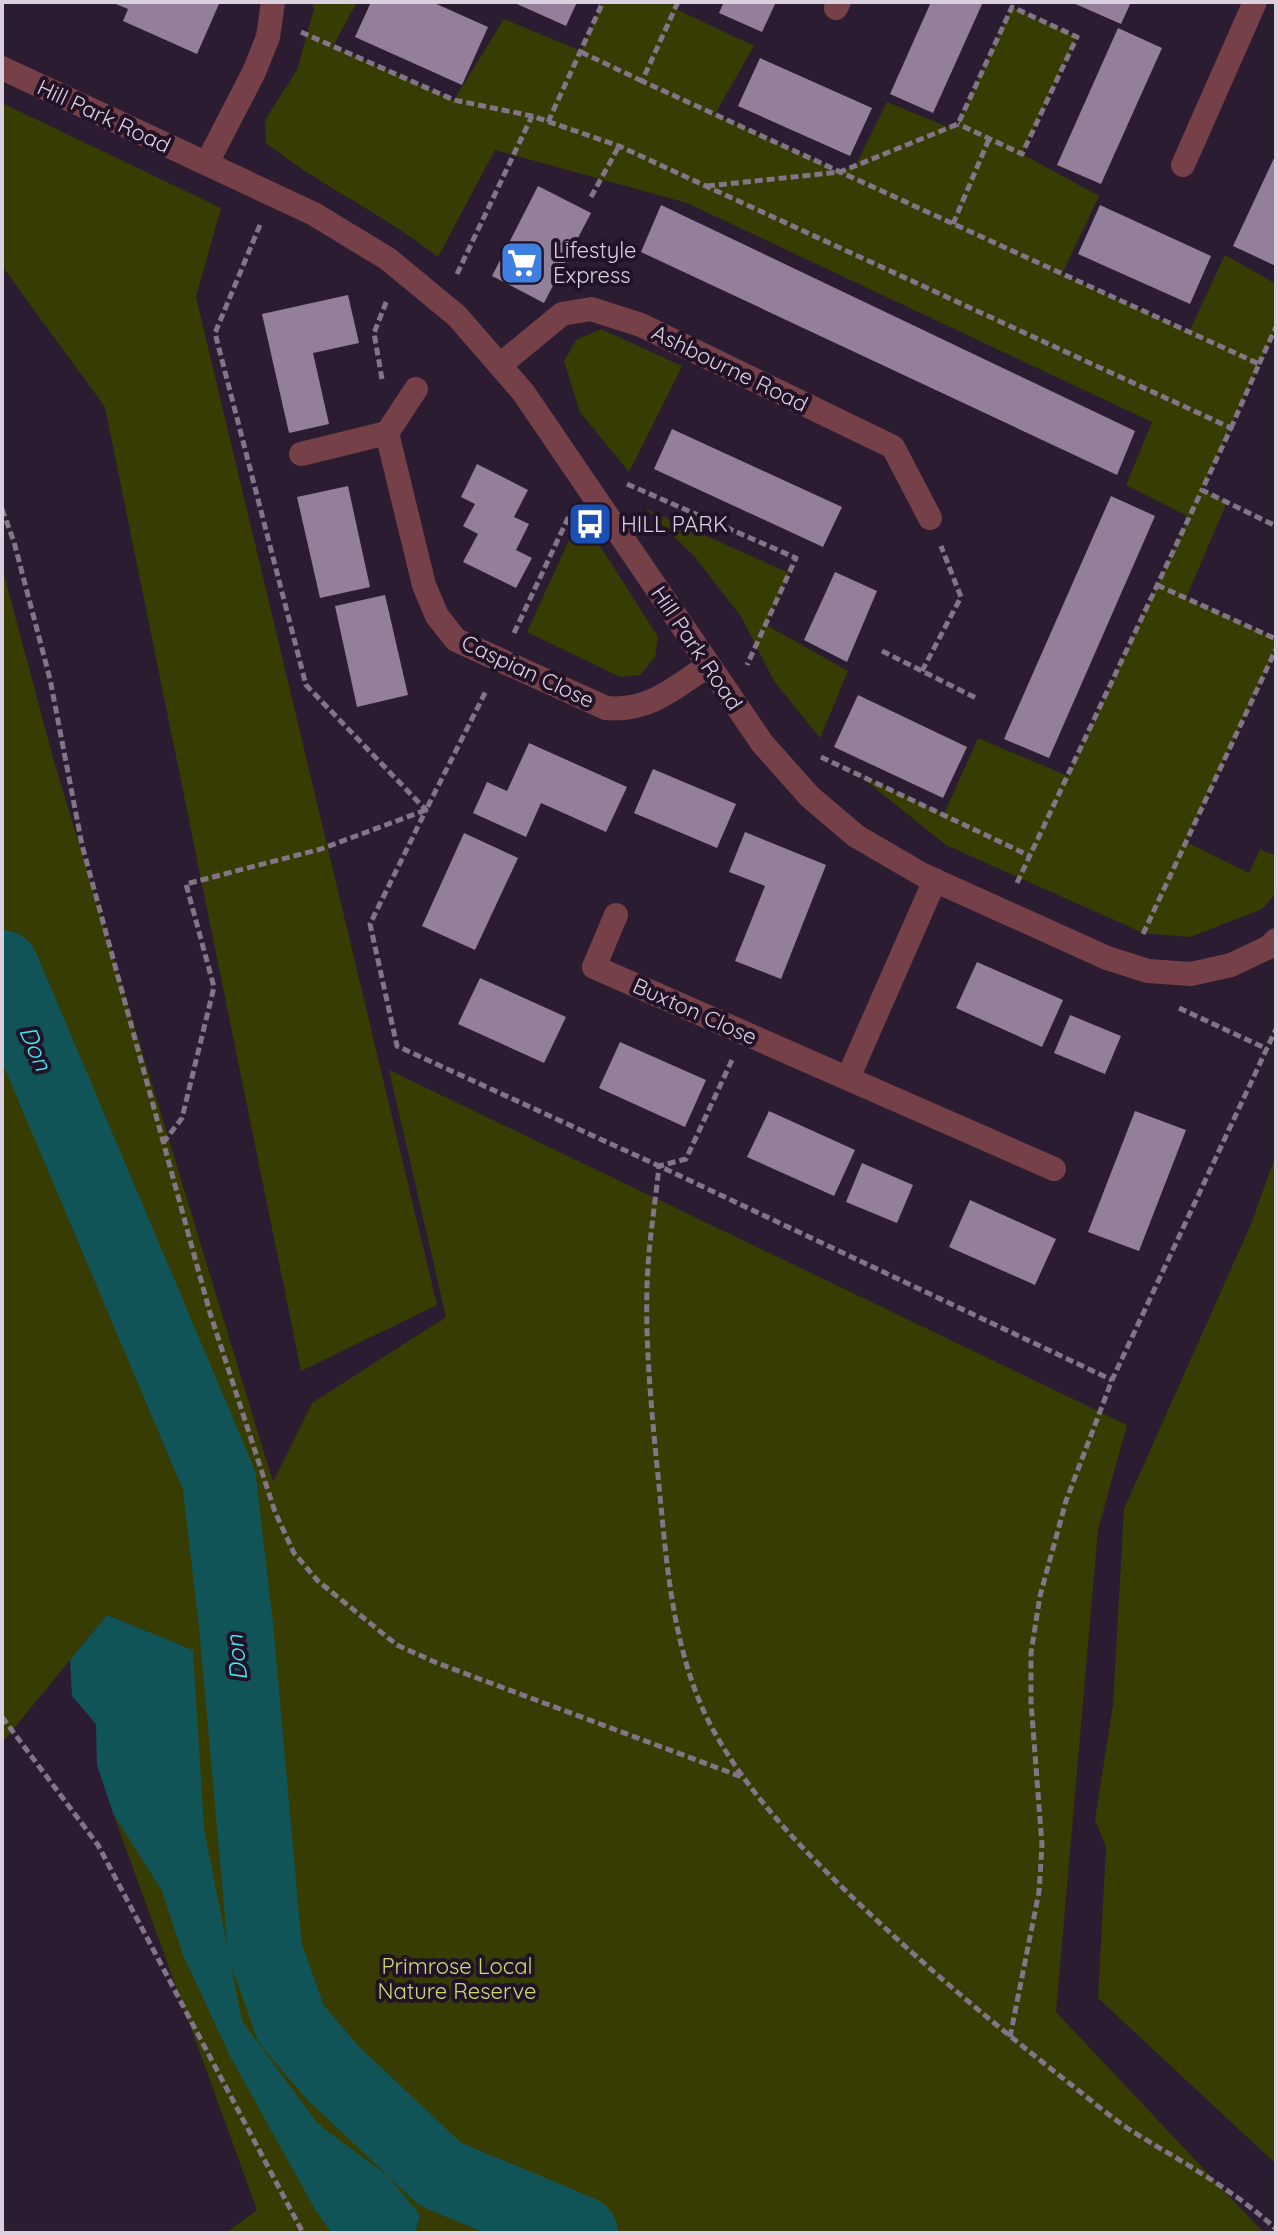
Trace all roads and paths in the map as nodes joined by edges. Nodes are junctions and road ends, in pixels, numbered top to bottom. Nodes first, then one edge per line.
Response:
1 (603, 2) edge
2 (678, 2) edge
3 (1255, 2) edge
4 (272, 10) edge
5 (581, 52) junction
6 (2, 68) edge
7 (642, 81) junction
8 (532, 116) junction
9 (548, 122) junction
10 (958, 124) junction
11 (989, 139) junction
12 (619, 146) junction
13 (207, 163) junction
14 (1183, 165) dead end
15 (840, 172) junction
16 (706, 186) junction
17 (273, 194) junction
18 (591, 197) dead end
19 (953, 224) junction
20 (402, 270) junction
21 (442, 304) junction
22 (1276, 327) edge
23 (1259, 364) junction
24 (500, 365) junction
25 (416, 389) dead end
26 (1231, 428) junction
27 (390, 429) junction
28 (301, 454) dead end
29 (585, 482) junction
30 (625, 483) dead end
31 (1202, 490) junction
32 (2, 509) edge
33 (930, 518) joint
34 (1276, 526) edge
35 (1157, 585) junction
36 (1276, 639) edge
37 (1276, 649) edge
38 (882, 651) dead end
39 (501, 660) junction
40 (709, 665) junction
41 (922, 671) junction
42 (976, 698) dead end
43 (732, 699) junction
44 (815, 754) dead end
45 (426, 810) junction
46 (1030, 856) junction
47 (935, 880) junction
48 (1004, 910) junction
49 (616, 915) dead end
50 (1276, 940) edge
51 (1129, 965) junction
52 (1167, 1002) dead end
53 (1276, 1029) edge
54 (744, 1033) junction
55 (1267, 1049) junction
56 (848, 1078) junction
57 (163, 1143) junction
58 (659, 1166) junction
59 (1054, 1169) dead end
60 (1112, 1380) junction
61 (2, 1717) edge
62 (742, 1777) junction
63 (1010, 2037) junction
64 (1276, 2229) edge
65 (303, 2233) edge

1 - 5 path
2 - 7 path
3 - 14 street
4 - 8 path
4 - 13 street
5 - 7 path
5 - 9 path
6 - 13 street, Hill Park Road
7 - 15 path
8 - 9 path
8 - 21 path
9 - 12 path
10 - 11 path
10 - 11 path
10 - 15 path
11 - 19 path
12 - 16 path
12 - 18 path
13 - 17 street, Hill Park Road
15 - 16 path
15 - 19 path
16 - 26 path
17 - 20 street, Hill Park Road
17 - 45 path
19 - 23 path
20 - 21 street, Hill Park Road
20 - 27 path
21 - 24 street, Hill Park Road
22 - 23 path
23 - 26 path
24 - 29 street, Hill Park Road
24 - 33 street, Ashbourne Road
25 - 27 street
26 - 31 path
27 - 28 street
27 - 39 street, Caspian Close
29 - 39 path
29 - 40 street, Hill Park Road
30 - 43 path
31 - 34 path
31 - 35 path
32 - 57 path
33 - 41 path
35 - 36 path
35 - 46 path
37 - 51 path
38 - 41 path
39 - 40 street, Caspian Close
39 - 45 path
40 - 43 street, Hill Park Road
41 - 42 path
43 - 47 street, Hill Park Road
44 - 46 path
45 - 57 path
45 - 58 path
46 - 48 path
47 - 48 street, Hill Park Road
47 - 56 street
48 - 51 street, Hill Park Road
49 - 54 street, Buxton Close
50 - 51 street, Hill Park Road
52 - 55 path
53 - 55 path
54 - 56 street, Buxton Close
54 - 58 path
55 - 60 path
56 - 59 street, Buxton Close
57 - 62 path
58 - 60 path
58 - 62 path
60 - 63 path
61 - 65 path
62 - 63 path
63 - 64 path

